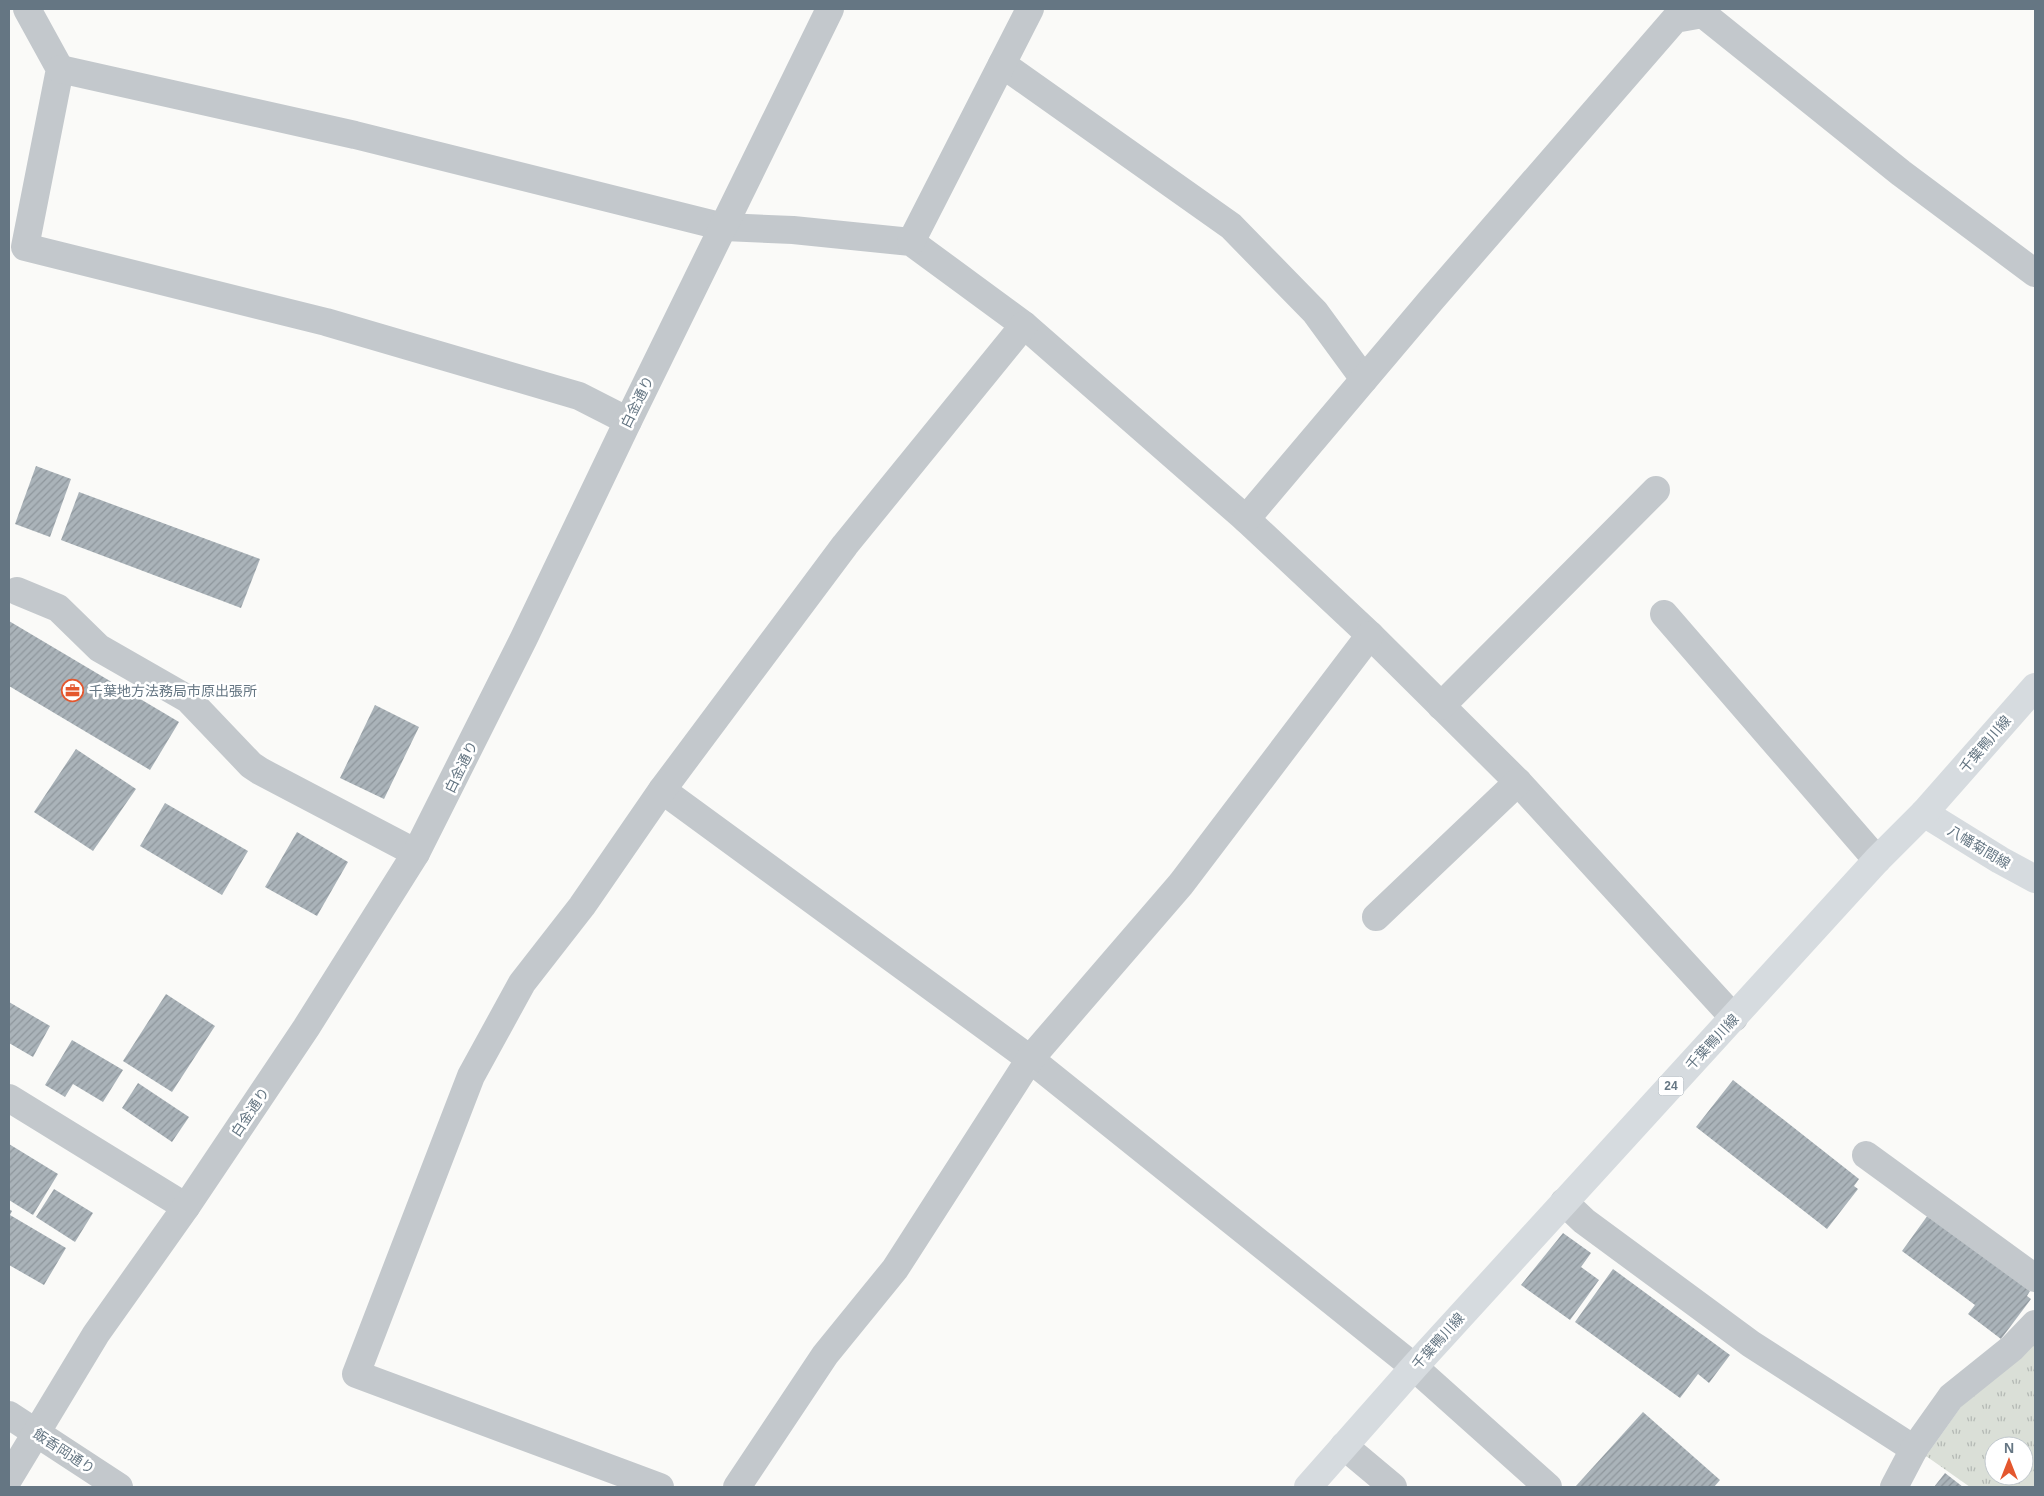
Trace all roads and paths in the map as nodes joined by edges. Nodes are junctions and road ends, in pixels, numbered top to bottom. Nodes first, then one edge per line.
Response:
1 (27, 9) edge
2 (830, 9) edge
3 (1030, 9) edge
4 (1002, 64) junction
5 (60, 69) junction
6 (724, 227) junction
7 (911, 242) junction
8 (2035, 273) edge
9 (1024, 325) junction
10 (1364, 380) junction
11 (628, 421) junction
12 (1656, 490) dead end
13 (1246, 519) junction
14 (17, 591) dead end
15 (1664, 614) dead end
16 (1370, 636) junction
17 (2035, 687) edge
18 (1442, 706) junction
19 (1518, 782) junction
20 (662, 790) junction
21 (1924, 813) junction
22 (416, 853) junction
23 (1877, 860) junction
24 (2035, 879) edge
25 (1376, 917) dead end
26 (1734, 1018) junction
27 (1030, 1059) junction
28 (9, 1098) edge
29 (1866, 1155) dead end
30 (1564, 1202) junction
31 (186, 1207) junction
32 (2035, 1278) edge
33 (2035, 1324) edge
34 (1414, 1367) junction
35 (9, 1415) edge
36 (36, 1433) junction
37 (1344, 1446) junction
38 (1914, 1449) junction
39 (9, 1478) edge
40 (120, 1487) edge
41 (660, 1487) edge
42 (737, 1487) edge
43 (1308, 1487) edge
44 (1393, 1487) edge
45 (1548, 1487) edge
46 (1894, 1487) edge

1 - 5 street
2 - 6 street, 白金通り
3 - 4 street
4 - 7 street
4 - 10 street
5 - 6 street
5 - 11 street
6 - 7 street
6 - 11 street, 白金通り
7 - 9 street
8 - 10 street
9 - 13 street
9 - 20 street
10 - 13 street
11 - 22 street, 白金通り
12 - 18 street
13 - 16 street
14 - 22 street
15 - 23 street
16 - 18 street
16 - 27 street
17 - 21 main road, 千葉鴨川線 / 24
18 - 19 street
19 - 25 street
19 - 26 street
20 - 27 street
20 - 41 street
21 - 23 main road, 千葉鴨川線 / 24
21 - 24 main road, 八幡菊間線
22 - 31 street, 白金通り
23 - 26 main road, 千葉鴨川線 / 24
26 - 30 main road, 千葉鴨川線 / 24
27 - 34 street
27 - 42 street
28 - 31 street
29 - 32 street
30 - 34 main road, 千葉鴨川線 / 24
30 - 38 street
31 - 36 street, 白金通り
33 - 38 street
34 - 37 main road, 千葉鴨川線 / 24
34 - 45 street
35 - 36 street, 飯香岡通り
36 - 39 street, 白金通り
36 - 40 street, 飯香岡通り
37 - 43 main road, 千葉鴨川線 / 24
37 - 44 street
38 - 46 street

